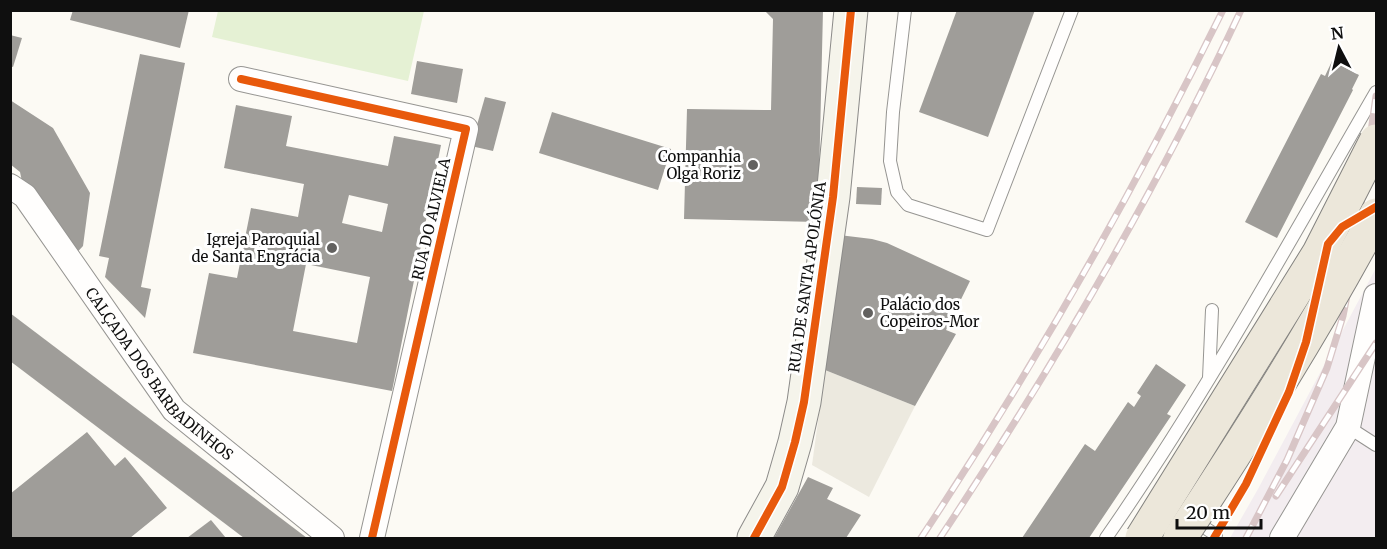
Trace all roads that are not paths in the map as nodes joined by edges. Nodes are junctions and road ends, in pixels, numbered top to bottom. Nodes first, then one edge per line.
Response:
1 (851, 10) edge
2 (905, 10) edge
3 (1072, 10) edge
4 (241, 79) dead end
5 (1377, 92) edge
6 (1377, 141) edge
7 (18, 191) edge
8 (1377, 215) edge
9 (1377, 296) edge
10 (1212, 310) dead end
11 (1209, 379) junction
12 (1348, 427) junction
13 (1377, 445) edge
14 (1142, 487) junction
15 (332, 538) edge
16 (372, 538) edge
17 (754, 538) edge
18 (1106, 538) edge
19 (1143, 538) edge
20 (1180, 538) edge
21 (1214, 538) edge
22 (1282, 538) edge

1 - 17 street, RUA DE SANTA APOLÓNIA
2 - 3 lane
4 - 16 street, RUA DO ALVIELA
5 - 11 lane
6 - 19 main road, bridge
7 - 15 street, CALÇADA DOS BARBADINHOS
8 - 20 main road, bridge
9 - 12 street
10 - 11 lane
11 - 14 lane
12 - 13 lane
12 - 22 street
14 - 18 lane
14 - 21 lane

